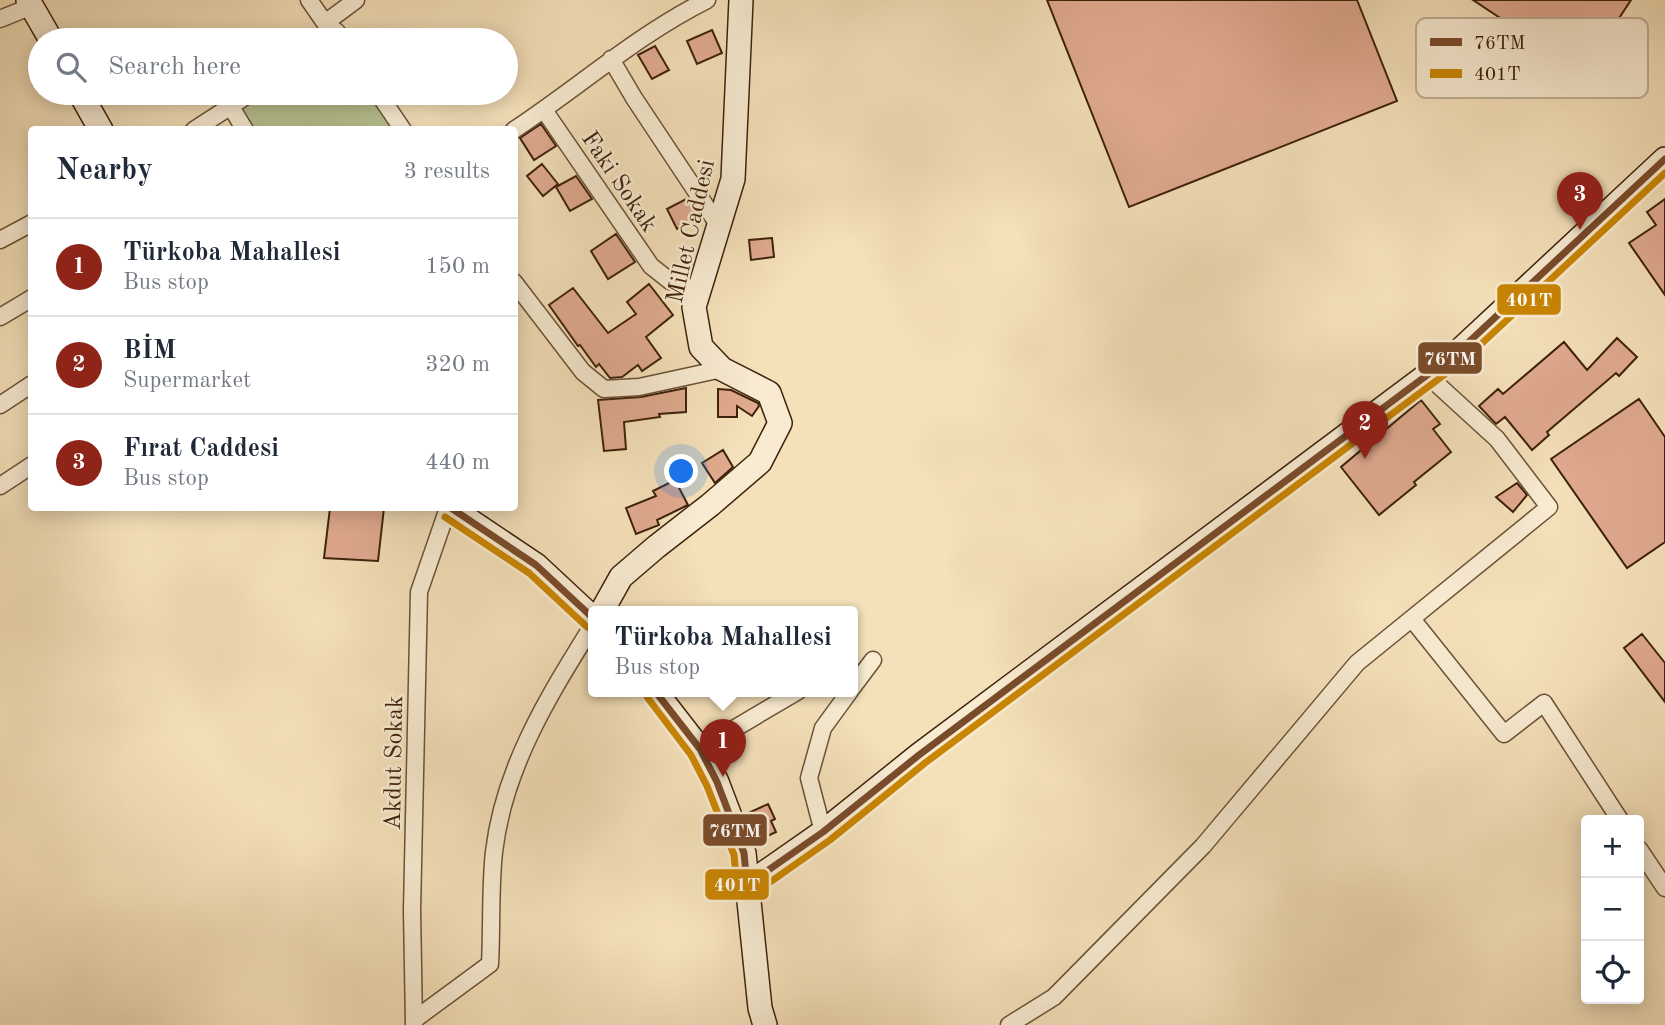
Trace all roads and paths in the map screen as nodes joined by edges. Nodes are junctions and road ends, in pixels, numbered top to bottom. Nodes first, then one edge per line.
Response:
1 (309, 0) edge
2 (356, 0) edge
3 (707, 0) edge
4 (741, 0) edge
5 (30, 3) edge
6 (0, 19) edge
7 (44, 28) edge
8 (328, 28) edge
9 (336, 28) edge
10 (611, 59) junction
11 (87, 105) edge
12 (234, 105) edge
13 (386, 105) edge
14 (231, 107) junction
15 (544, 110) junction
16 (99, 126) edge
17 (200, 126) edge
18 (243, 126) edge
19 (400, 126) edge
20 (518, 127) edge
21 (1665, 159) edge
22 (28, 225) edge
23 (719, 226) junction
24 (0, 240) edge
25 (518, 287) edge
26 (699, 291) junction
27 (28, 300) edge
28 (0, 317) edge
29 (722, 369) junction
30 (1427, 374) junction
31 (28, 387) edge
32 (0, 405) edge
33 (28, 468) edge
34 (0, 486) edge
35 (448, 511) edge
36 (454, 511) edge
37 (605, 606) edge
38 (588, 616) edge
39 (1412, 619) junction
40 (588, 630) edge
41 (873, 660) dead end
42 (858, 680) edge
43 (660, 697) edge
44 (788, 697) edge
45 (846, 697) edge
46 (700, 749) junction
47 (1617, 815) edge
48 (823, 832) junction
49 (1644, 856) edge
50 (747, 885) junction
51 (1665, 888) edge
52 (414, 1023) edge
53 (765, 1025) edge
54 (1009, 1025) edge

1 - 8 street
2 - 9 street
3 - 10 street
4 - 23 street, Millet Caddesi
5 - 6 street
5 - 7 street
10 - 15 street
10 - 23 street
11 - 16 street
12 - 14 street
13 - 19 street
14 - 17 street
14 - 18 street
15 - 20 street
15 - 26 street, Faki Sokak
21 - 30 street
22 - 24 street
23 - 26 street, Millet Caddesi
25 - 29 street
26 - 29 street, Millet Caddesi
27 - 28 street
29 - 37 street, Millet Caddesi
30 - 39 street
30 - 48 street
31 - 32 street
33 - 34 street
35 - 52 street, Akdut Sokak
36 - 38 street
39 - 47 street
39 - 54 street
40 - 52 street
41 - 42 street
43 - 46 street
44 - 46 street
45 - 48 street
46 - 50 street
48 - 50 street
49 - 51 street
50 - 53 street

